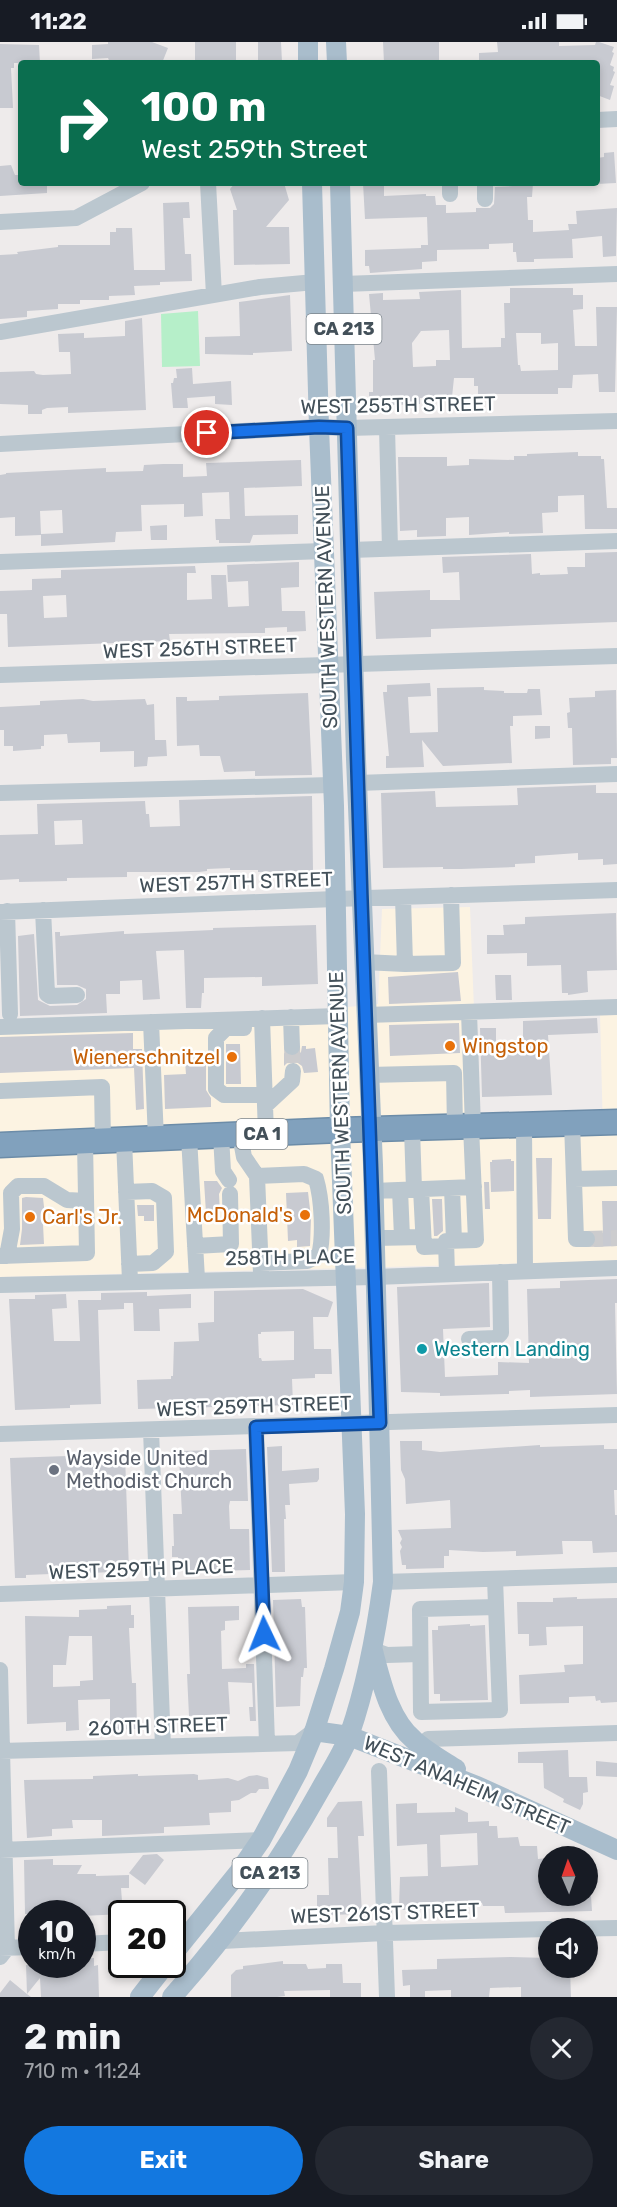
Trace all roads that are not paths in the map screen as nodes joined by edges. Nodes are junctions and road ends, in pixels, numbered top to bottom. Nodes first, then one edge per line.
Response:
1 (308, 42) edge
2 (336, 42) edge
3 (308, 60) edge
4 (337, 60) edge
5 (617, 119) edge
6 (600, 120) edge
7 (136, 186) edge
8 (208, 186) edge
9 (312, 186) edge
10 (340, 186) edge
11 (0, 222) edge
12 (617, 274) edge
13 (315, 282) junction
14 (343, 284) junction
15 (214, 295) junction
16 (0, 332) edge
17 (617, 421) edge
18 (319, 427) junction
19 (387, 427) junction
20 (347, 428) junction
21 (0, 444) edge
22 (617, 541) edge
23 (390, 549) junction
24 (351, 550) junction
25 (324, 551) junction
26 (0, 562) edge
27 (617, 656) edge
28 (354, 664) junction
29 (329, 665) junction
30 (0, 675) edge
31 (617, 774) edge
32 (357, 783) junction
33 (332, 785) junction
34 (0, 793) edge
35 (617, 890) edge
36 (451, 895) junction
37 (403, 897) junction
38 (335, 898) junction
39 (361, 898) junction
40 (43, 910) junction
41 (4, 912) edge
42 (364, 962) junction
43 (405, 964) junction
44 (77, 995) dead end
45 (617, 1007) edge
46 (469, 1012) junction
47 (366, 1015) junction
48 (338, 1016) junction
49 (291, 1017) junction
50 (5, 1020) edge
51 (151, 1022) junction
52 (262, 1023) junction
53 (292, 1047) tunnel mouth
54 (293, 1071) tunnel mouth
55 (368, 1075) junction
56 (0, 1091) edge
57 (265, 1100) junction
58 (617, 1122) edge
59 (572, 1123) junction
60 (524, 1125) junction
61 (466, 1127) junction
62 (412, 1129) junction
63 (371, 1130) junction
64 (340, 1131) junction
65 (266, 1134) junction
66 (230, 1136) junction
67 (189, 1137) junction
68 (156, 1138) junction
69 (104, 1141) junction
70 (0, 1145) edge
71 (257, 1176) junction
72 (617, 1178) edge
73 (574, 1179) junction
74 (474, 1187) junction
75 (452, 1188) junction
76 (412, 1189) junction
77 (373, 1191) junction
78 (126, 1192) junction
79 (86, 1201) junction
80 (423, 1237) junction
81 (375, 1238) junction
82 (402, 1238) junction
83 (587, 1239) dead end
84 (450, 1243) junction
85 (195, 1246) junction
86 (4, 1256) edge
87 (129, 1264) junction
88 (617, 1268) edge
89 (261, 1270) junction
90 (525, 1271) junction
91 (500, 1272) junction
92 (447, 1274) junction
93 (347, 1276) junction
94 (375, 1277) junction
95 (197, 1280) junction
96 (130, 1281) junction
97 (0, 1285) edge
98 (469, 1339) dead end
99 (617, 1415) edge
100 (380, 1423) junction
101 (352, 1424) junction
102 (256, 1427) junction
103 (151, 1430) junction
104 (0, 1434) edge
105 (617, 1575) edge
106 (495, 1579) junction
107 (430, 1581) junction
108 (354, 1582) junction
109 (383, 1582) junction
110 (263, 1586) junction
111 (158, 1590) junction
112 (0, 1594) edge
113 (496, 1607) junction
114 (431, 1608) junction
115 (373, 1650) junction
116 (420, 1654) junction
117 (0, 1670) edge
118 (314, 1731) junction
119 (617, 1733) edge
120 (349, 1736) junction
121 (428, 1739) dead end
122 (267, 1743) junction
123 (163, 1747) junction
124 (1, 1751) edge
125 (379, 1771) dead end
126 (477, 1786) junction
127 (261, 1840) junction
128 (3, 1850) edge
129 (617, 1850) edge
130 (598, 1928) edge
131 (617, 1928) edge
132 (538, 1929) edge
133 (186, 1931) edge
134 (385, 1933) junction
135 (222, 1941) junction
136 (18, 1949) edge
137 (2, 1951) edge
138 (155, 1978) edge
139 (140, 1997) edge
140 (172, 1997) edge
141 (387, 1997) edge

1 - 3 main road
2 - 4 main road
5 - 6 street
7 - 11 street
8 - 15 street
9 - 13 main road, SOUTH WESTERN AVENUE / CA 213
10 - 14 main road, SOUTH WESTERN AVENUE / CA 213
12 - 14 street
13 - 15 street
13 - 18 main road, SOUTH WESTERN AVENUE / CA 213
14 - 20 main road, SOUTH WESTERN AVENUE / CA 213
15 - 16 street
17 - 19 street, WEST 255TH STREET
18 - 20 street, WEST 255TH STREET
18 - 21 street, WEST 255TH STREET
18 - 25 main road, SOUTH WESTERN AVENUE / CA 213
19 - 20 street, WEST 255TH STREET
19 - 23 street
20 - 24 main road, SOUTH WESTERN AVENUE / CA 213
22 - 23 street
23 - 24 street
24 - 28 main road, SOUTH WESTERN AVENUE / CA 213
25 - 26 street
25 - 29 main road, SOUTH WESTERN AVENUE / CA 213
27 - 28 street, WEST 256TH STREET
28 - 29 street, WEST 256TH STREET
28 - 32 main road, SOUTH WESTERN AVENUE / CA 213
29 - 30 street, WEST 256TH STREET
29 - 33 main road, SOUTH WESTERN AVENUE / CA 213
31 - 32 street
32 - 39 main road, SOUTH WESTERN AVENUE / CA 213
33 - 34 street
33 - 38 main road, SOUTH WESTERN AVENUE / CA 213
35 - 36 street, WEST 257TH STREET
36 - 37 street, WEST 257TH STREET
36 - 43 street
37 - 39 street, WEST 257TH STREET
37 - 43 street
38 - 39 street, WEST 257TH STREET
38 - 40 street, WEST 257TH STREET
38 - 48 main road, SOUTH WESTERN AVENUE / CA 213
39 - 42 main road, SOUTH WESTERN AVENUE / CA 213
40 - 41 street, WEST 257TH STREET
40 - 44 street
41 - 50 street
42 - 43 street
42 - 47 main road, SOUTH WESTERN AVENUE / CA 213
45 - 46 street
46 - 47 street
46 - 61 street
47 - 55 main road, SOUTH WESTERN AVENUE / CA 213
48 - 49 street
48 - 64 main road, SOUTH WESTERN AVENUE / CA 213
49 - 52 street
49 - 53 street
50 - 51 street
51 - 52 street
51 - 68 street
52 - 57 street
52 - 57 street
54 - 57 street
55 - 61 street
55 - 63 main road, SOUTH WESTERN AVENUE / CA 213
56 - 69 street
57 - 65 street
58 - 59 highway, CA 1
59 - 60 highway, CA 1
59 - 73 street
60 - 61 highway, CA 1
60 - 90 street
61 - 62 highway, CA 1
61 - 74 street
62 - 63 highway, CA 1
62 - 76 street
63 - 64 highway, CA 1
63 - 77 main road, SOUTH WESTERN AVENUE / CA 213
64 - 65 highway, CA 1
64 - 93 main road, SOUTH WESTERN AVENUE / CA 213
65 - 66 highway, CA 1
66 - 67 highway, CA 1
66 - 71 street
66 - 85 street
67 - 68 highway, CA 1
67 - 85 street
68 - 69 highway, CA 1
69 - 70 highway, CA 1
69 - 78 street
69 - 79 street
71 - 89 street
71 - 89 street
72 - 73 street
73 - 83 street
74 - 75 street
74 - 84 street
75 - 76 street
75 - 84 street
76 - 77 street
76 - 80 street
76 - 82 street
77 - 81 main road, SOUTH WESTERN AVENUE / CA 213
78 - 87 street
78 - 87 street
79 - 86 street
79 - 86 street
80 - 82 street
80 - 84 street
81 - 82 street
81 - 94 main road, SOUTH WESTERN AVENUE / CA 213
84 - 92 street
85 - 95 street
87 - 96 street
88 - 90 street, 258TH PLACE
89 - 93 street, 258TH PLACE
89 - 95 street, 258TH PLACE
90 - 91 street, 258TH PLACE
91 - 92 street, 258TH PLACE
91 - 98 street
92 - 94 street, 258TH PLACE
93 - 94 street, 258TH PLACE
93 - 101 main road, SOUTH WESTERN AVENUE / CA 213
94 - 100 main road, SOUTH WESTERN AVENUE / CA 213
95 - 96 street, 258TH PLACE
96 - 97 street, 258TH PLACE
99 - 100 street, WEST 259TH STREET
100 - 101 street, WEST 259TH STREET
100 - 109 main road, SOUTH WESTERN AVENUE / CA 213
101 - 102 street, WEST 259TH STREET
101 - 108 main road, SOUTH WESTERN AVENUE / CA 213
102 - 103 street, WEST 259TH STREET
102 - 110 street
103 - 104 street, WEST 259TH STREET
103 - 111 street
105 - 106 street
106 - 107 street
106 - 113 street
107 - 109 street
107 - 114 street
108 - 110 street, WEST 259TH PLACE
108 - 118 main road, SOUTH WESTERN AVENUE / CA 213
109 - 115 main road, SOUTH WESTERN AVENUE / CA 213
110 - 111 street, WEST 259TH PLACE
110 - 122 street
111 - 112 street, WEST 259TH PLACE
111 - 123 street
113 - 114 street
113 - 116 street
114 - 116 street
115 - 116 street
115 - 120 main road, SOUTH WESTERN AVENUE / CA 213
115 - 126 main road
117 - 124 street
118 - 120 main road, WEST ANAHEIM STREET
118 - 122 street, 260TH STREET
118 - 127 main road, SOUTH WESTERN AVENUE / CA 213
119 - 121 street
120 - 126 main road, WEST ANAHEIM STREET
120 - 135 main road, SOUTH WESTERN AVENUE / CA 213
122 - 123 street, 260TH STREET
123 - 124 street, 260TH STREET
124 - 128 street
125 - 134 street
126 - 129 main road, WEST ANAHEIM STREET
127 - 128 street
127 - 133 main road, SOUTH WESTERN AVENUE / CA 213
128 - 137 street
130 - 131 street
132 - 134 street, WEST 261ST STREET
134 - 135 street, WEST 261ST STREET
134 - 141 street
135 - 140 main road, SOUTH WESTERN AVENUE / CA 213
136 - 137 street
138 - 139 main road

